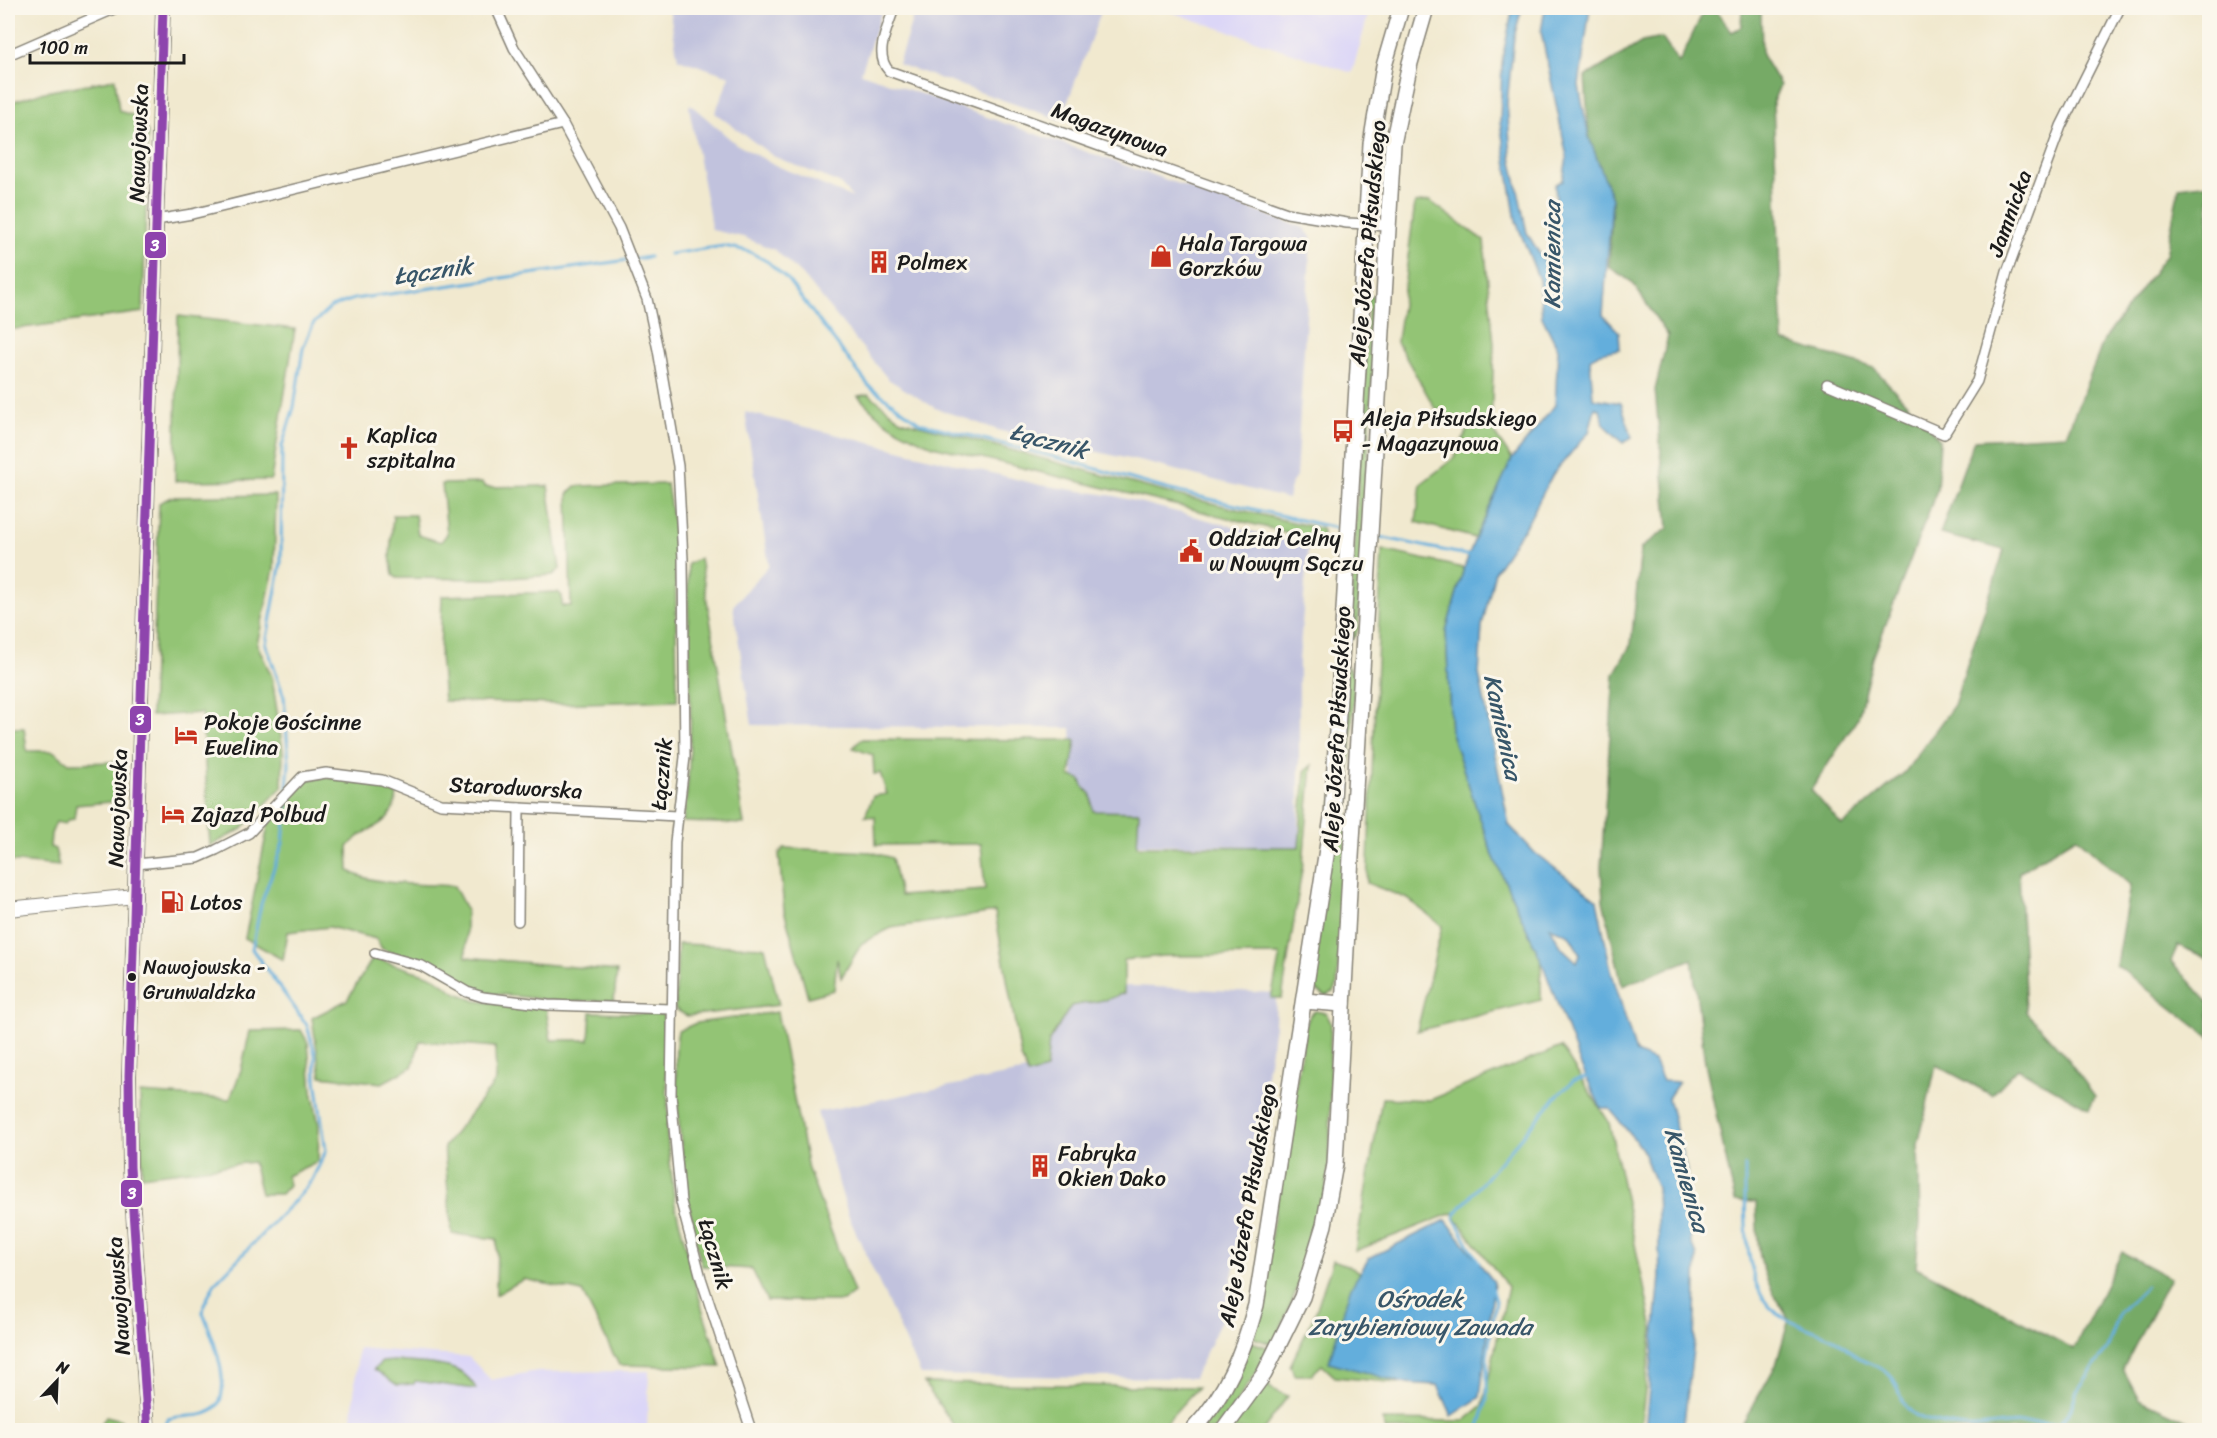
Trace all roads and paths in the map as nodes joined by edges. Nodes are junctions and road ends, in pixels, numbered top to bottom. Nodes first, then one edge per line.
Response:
1 (116, 8) edge
2 (163, 8) edge
3 (496, 8) edge
4 (894, 8) edge
5 (1401, 8) edge
6 (1426, 8) edge
7 (2120, 8) edge
8 (8, 56) edge
9 (563, 124) junction
10 (156, 220) junction
11 (1365, 225) junction
12 (1387, 225) junction
13 (1362, 285) junction
14 (1384, 286) junction
15 (1827, 384) dead end
16 (519, 808) junction
17 (677, 816) junction
18 (136, 864) junction
19 (135, 896) junction
20 (8, 909) edge
21 (518, 921) dead end
22 (375, 953) dead end
23 (1304, 1001) junction
24 (1343, 1004) junction
25 (671, 1009) junction
26 (148, 1431) edge
27 (751, 1431) edge
28 (1193, 1431) edge
29 (1223, 1431) edge

1 - 8 street
2 - 10 street, Nawojowska
3 - 9 street, Łącznik
4 - 11 street, Magazynowa
5 - 11 main road, Aleje Józefa Piłsudskiego
6 - 12 main road, Aleje Józefa Piłsudskiego
7 - 15 street, Jamnicka
9 - 10 street
9 - 17 street, Łącznik
10 - 18 street, Nawojowska
11 - 12 street, Magazynowa
11 - 13 main road, Aleje Józefa Piłsudskiego
12 - 14 main road, Aleje Józefa Piłsudskiego
13 - 14 main road
13 - 23 main road, Aleje Józefa Piłsudskiego
14 - 24 main road, Aleje Józefa Piłsudskiego
16 - 17 street, Starodworska
16 - 18 street, Starodworska
16 - 21 street
17 - 25 street, Łącznik
18 - 19 street, Nawojowska
19 - 20 street
19 - 26 street, Nawojowska
22 - 25 street
23 - 24 main road
23 - 28 main road, Aleje Józefa Piłsudskiego
24 - 29 main road, Aleje Józefa Piłsudskiego
25 - 27 street, Łącznik

